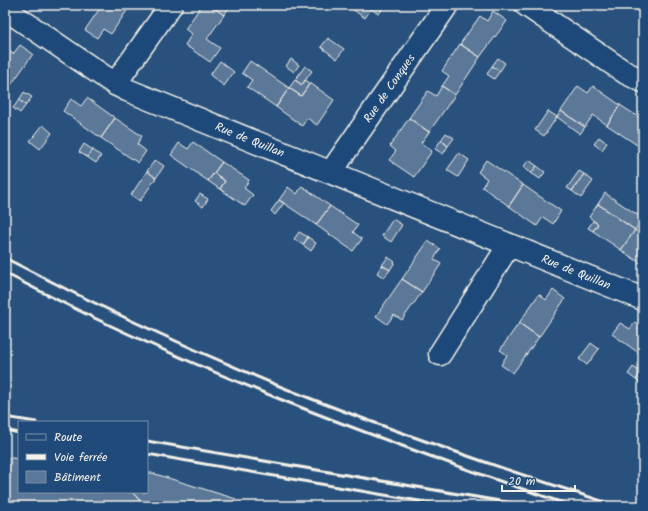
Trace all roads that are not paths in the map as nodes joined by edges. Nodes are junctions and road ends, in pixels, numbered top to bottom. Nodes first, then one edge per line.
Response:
1 (170, 5) edge
2 (447, 5) edge
3 (526, 5) edge
4 (5, 9) edge
5 (643, 81) edge
6 (115, 84) junction
7 (331, 172) junction
8 (509, 245) junction
9 (643, 299) edge
10 (440, 354) dead end

1 - 6 street
2 - 7 street, Rue de Conques
3 - 5 street
4 - 6 street, Rue de Quillan
6 - 7 street, Rue de Quillan
7 - 8 street, Rue de Quillan
8 - 9 street, Rue de Quillan
8 - 10 street

